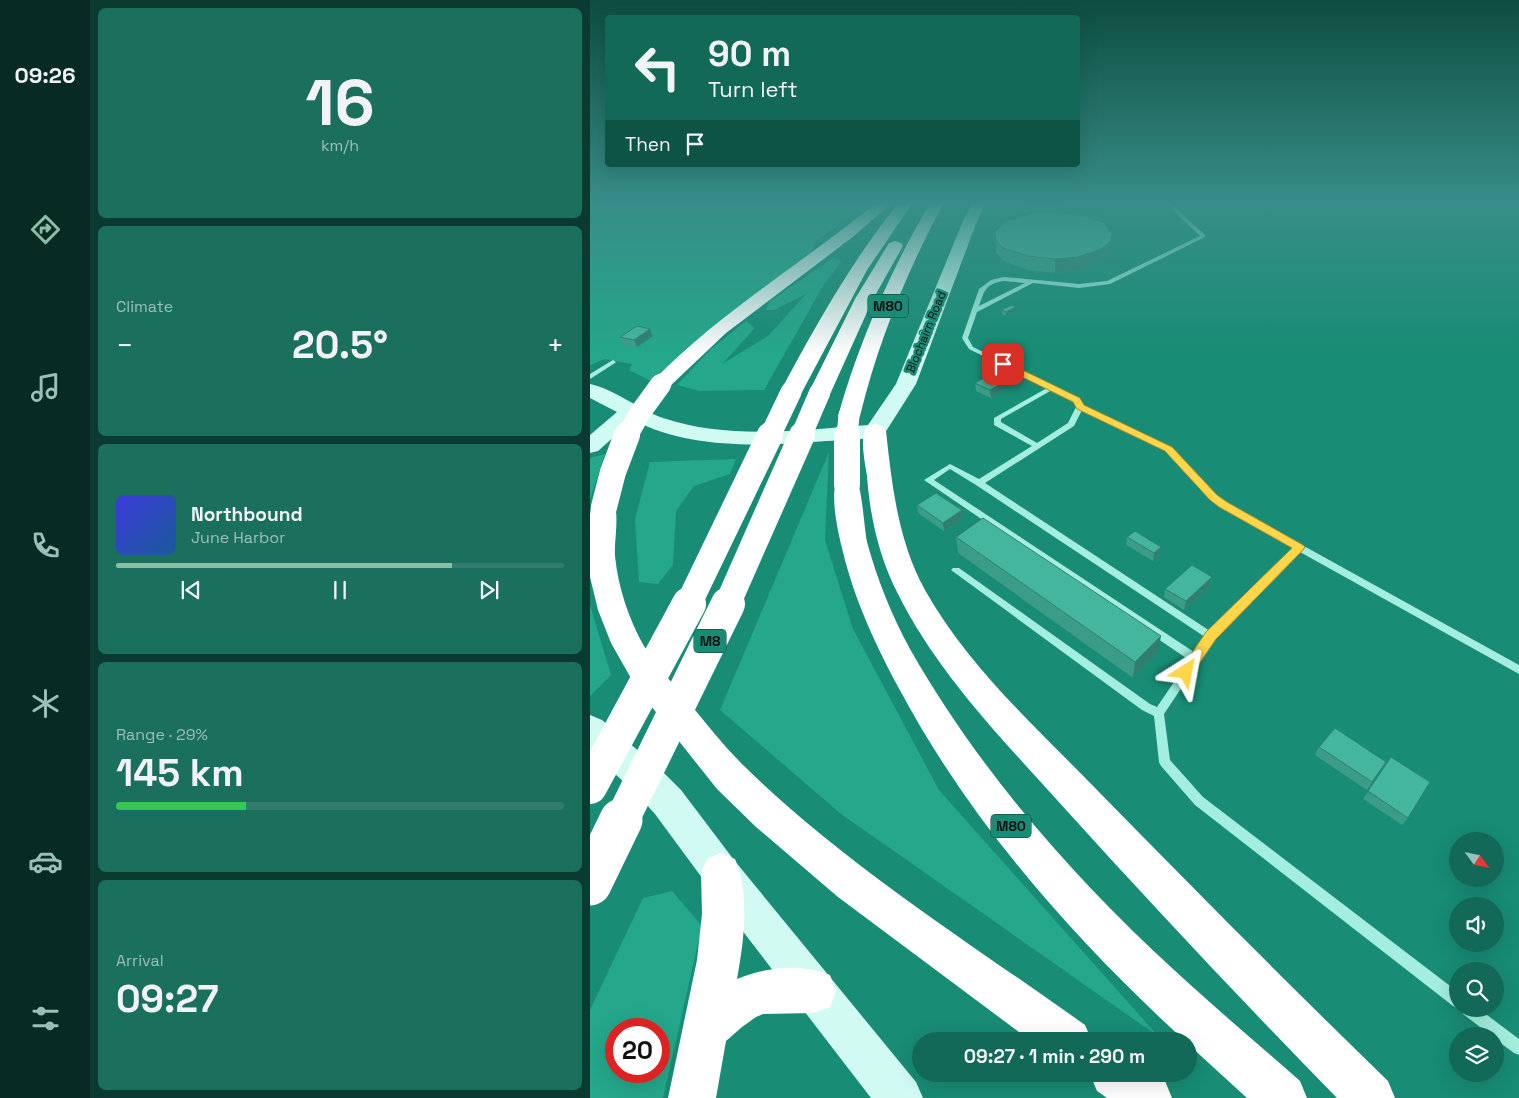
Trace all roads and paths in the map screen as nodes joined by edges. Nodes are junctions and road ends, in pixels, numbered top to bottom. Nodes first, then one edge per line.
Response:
1 (823, 252) edge
2 (870, 252) edge
3 (893, 252) edge
4 (913, 252) edge
5 (958, 252) edge
6 (1171, 252) edge
7 (1032, 282) junction
8 (974, 311) junction
9 (613, 362) dead end
10 (590, 377) edge
11 (1051, 388) junction
12 (590, 390) edge
13 (805, 392) junction
14 (1080, 407) junction
15 (630, 412) junction
16 (862, 423) junction
17 (794, 437) joint
18 (590, 446) edge
19 (1037, 446) junction
20 (979, 484) junction
21 (1299, 547) junction
22 (956, 570) dead end
23 (1211, 636) junction
24 (1195, 658) junction
25 (1519, 670) edge
26 (1159, 713) junction
27 (590, 730) edge
28 (590, 787) edge
29 (721, 874) junction
30 (590, 884) edge
31 (814, 991) junction
32 (1449, 994) edge
33 (1478, 1017) edge
34 (708, 1027) junction
35 (1057, 1032) edge
36 (1519, 1048) edge
37 (871, 1060) junction
38 (1125, 1082) edge
39 (692, 1098) edge
40 (900, 1098) edge
41 (918, 1098) edge
42 (1148, 1098) edge
43 (1283, 1098) edge
44 (1371, 1098) edge

1 - 35 highway, bridge
2 - 13 highway, M8
3 - 13 highway, M8
4 - 16 highway, M80
5 - 16 street, Blochairn Road
6 - 7 lane
7 - 8 lane
7 - 8 lane
8 - 11 lane
9 - 10 lane
11 - 14 lane
11 - 19 lane
12 - 15 street
13 - 28 highway, M8, bridge
13 - 30 highway, M8, bridge
14 - 19 lane
14 - 21 lane
15 - 17 street
15 - 18 street
16 - 17 street
16 - 43 highway, M80, bridge
16 - 44 highway
19 - 20 lane
20 - 23 lane
20 - 24 lane
21 - 23 lane
21 - 25 lane
22 - 26 lane
23 - 24 lane
24 - 26 lane
26 - 32 lane
27 - 29 street
29 - 31 street
29 - 34 highway
31 - 34 highway
31 - 37 street
33 - 36 lane
34 - 39 highway
37 - 40 street
37 - 41 street
38 - 42 highway

